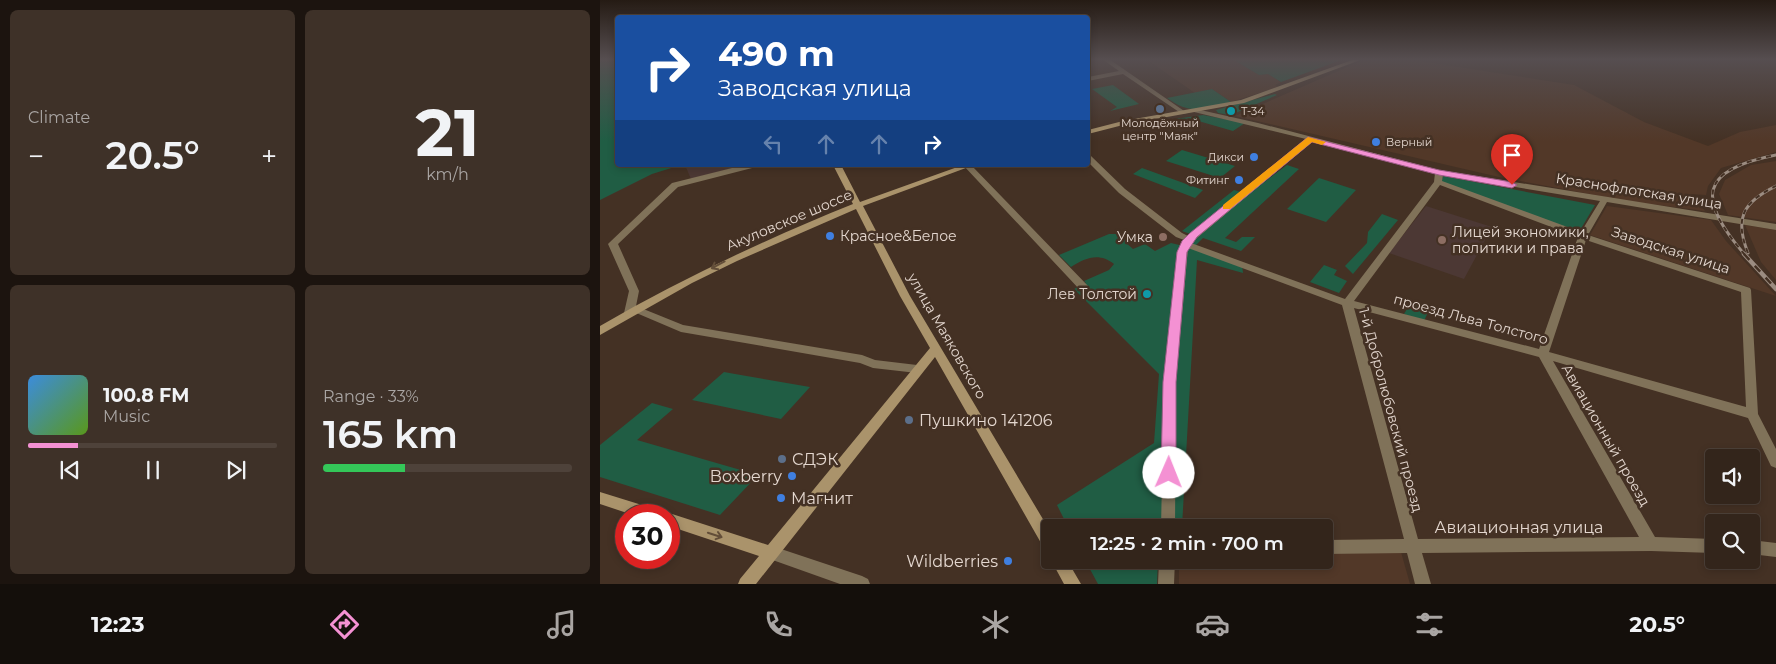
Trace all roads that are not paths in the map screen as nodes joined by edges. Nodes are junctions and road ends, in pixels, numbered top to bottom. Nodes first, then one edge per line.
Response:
1 (1144, 86) edge
2 (1285, 86) edge
3 (1196, 111) junction
4 (1184, 113) junction
5 (1090, 132) edge
6 (1311, 139) junction
7 (1090, 160) edge
8 (745, 167) edge
9 (837, 167) edge
10 (963, 167) edge
11 (970, 167) edge
12 (1438, 177) junction
13 (1604, 200) junction
14 (859, 206) junction
15 (1776, 227) edge
16 (1583, 236) junction
17 (1187, 241) junction
18 (1085, 290) dead end
19 (1347, 303) junction
20 (633, 311) junction
21 (600, 331) edge
22 (935, 349) junction
23 (1543, 354) junction
24 (917, 369) junction
25 (1752, 414) junction
26 (1776, 462) edge
27 (600, 498) edge
28 (619, 504) edge
29 (1168, 519) edge
30 (680, 524) edge
31 (1041, 530) edge
32 (1651, 544) junction
33 (1411, 545) junction
34 (1705, 546) edge
35 (1333, 547) edge
36 (1760, 548) edge
37 (1776, 550) edge
38 (772, 553) junction
39 (1064, 569) edge
40 (1167, 569) edge
41 (746, 584) edge
42 (862, 584) edge
43 (1073, 584) edge
44 (1166, 584) edge
45 (1423, 584) edge

1 - 4 street
2 - 3 street
3 - 4 street
3 - 6 street, Заводская улица
4 - 5 street
6 - 12 street, Заводская улица
6 - 17 street
7 - 17 street, проезд Льва Толстого
8 - 20 street
9 - 14 street, улица Маяковского
10 - 14 street, Акуловское шоссе
11 - 18 street
12 - 13 street, Краснофлотская улица
12 - 16 street, Заводская улица
12 - 19 street, 1-й Добролюбовский проезд
13 - 15 street, Краснофлотская улица
13 - 16 street
14 -> 20 street, Акуловское шоссе
14 - 22 street, улица Маяковского
16 - 23 street
16 - 25 street, Заводская улица
17 - 19 street, проезд Льва Толстого
17 - 29 street
19 - 23 street, проезд Льва Толстого
19 - 33 street, 1-й Добролюбовский проезд
20 - 21 street, Акуловское шоссе
20 - 24 street
22 - 24 street
22 - 31 street, улица Маяковского
23 - 25 street, проезд Льва Толстого
23 - 32 street, Авиационный проезд
24 - 38 street
25 - 26 street
27 - 28 street
30 -> 38 street
32 - 33 street, Авиационная улица
32 - 34 street, Авиационная улица
33 - 35 street, Авиационная улица
33 - 45 street, 1-й Добролюбовский проезд
36 - 37 street
38 - 41 street
38 - 42 street
39 - 43 street
40 - 44 street

